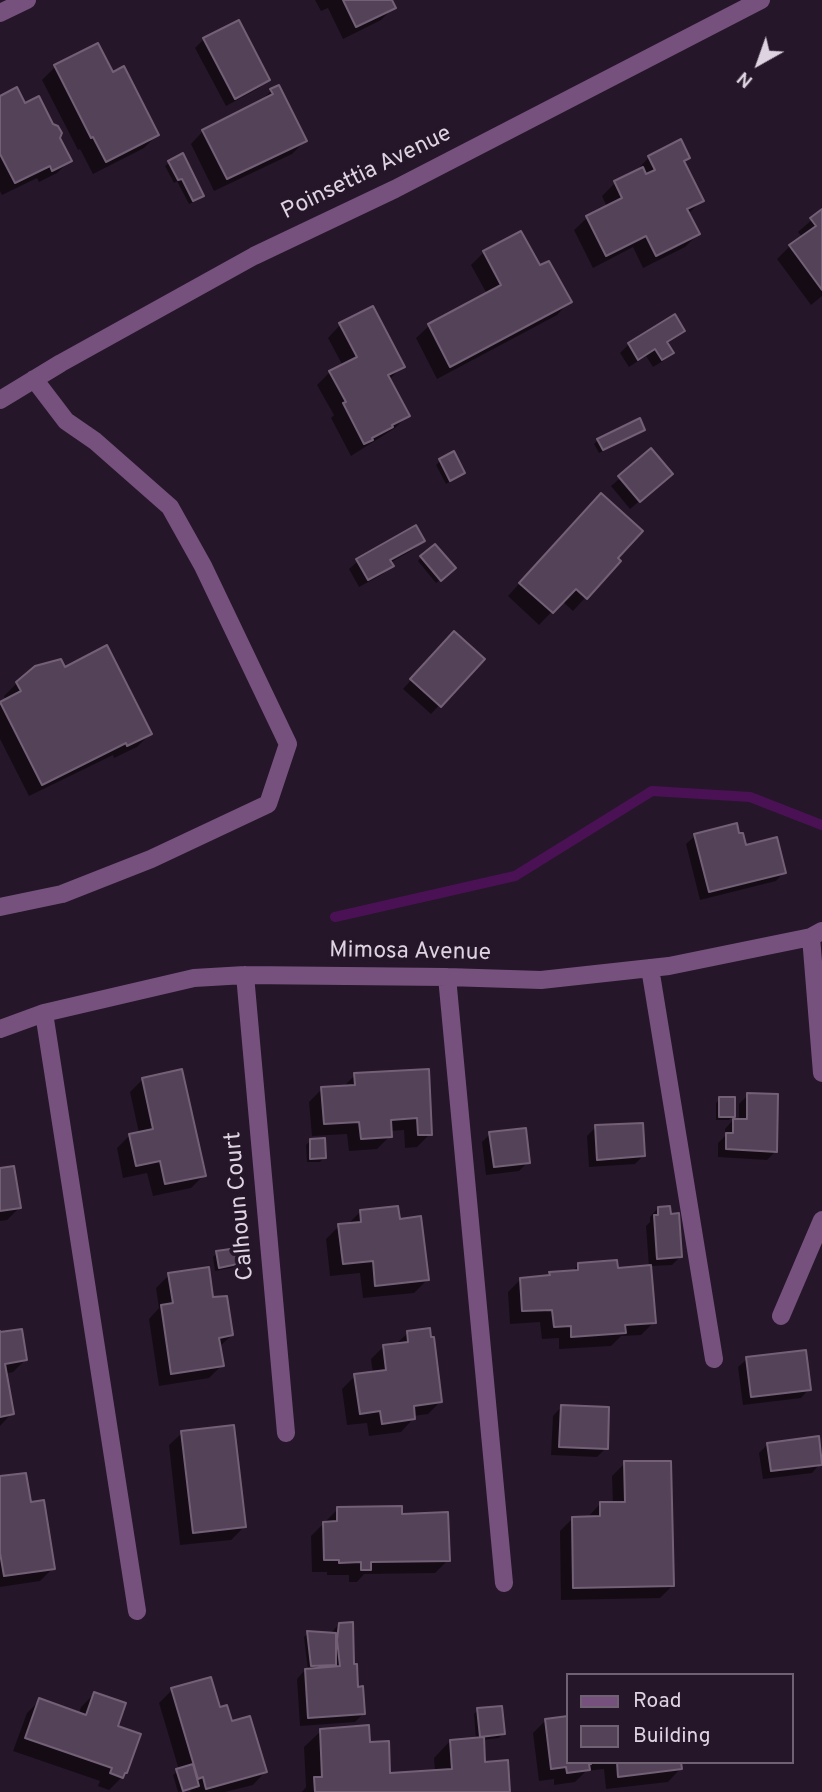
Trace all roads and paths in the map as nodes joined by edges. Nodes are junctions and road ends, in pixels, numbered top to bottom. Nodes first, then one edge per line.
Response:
1 (27, 0) edge
2 (761, 0) edge
3 (0, 13) edge
4 (34, 379) junction
5 (0, 400) edge
6 (0, 907) edge
7 (816, 934) edge
8 (650, 968) junction
9 (245, 975) junction
10 (447, 977) junction
11 (44, 1013) junction
12 (0, 1029) edge
13 (822, 1073) edge
14 (822, 1220) edge
15 (781, 1316) dead end
16 (715, 1359) dead end
17 (286, 1433) dead end
18 (504, 1583) dead end
19 (137, 1611) dead end

1 - 3 street
2 - 4 street, Poinsettia Avenue
4 - 5 street, Poinsettia Avenue
4 - 6 street
7 - 8 street, Mimosa Avenue
7 - 13 street
8 - 10 street, Mimosa Avenue
8 - 16 street
9 - 10 street, Mimosa Avenue
9 - 11 street, Mimosa Avenue
9 - 17 street, Calhoun Court
10 - 18 street
11 - 12 street, Mimosa Avenue
11 - 19 street
14 - 15 street

